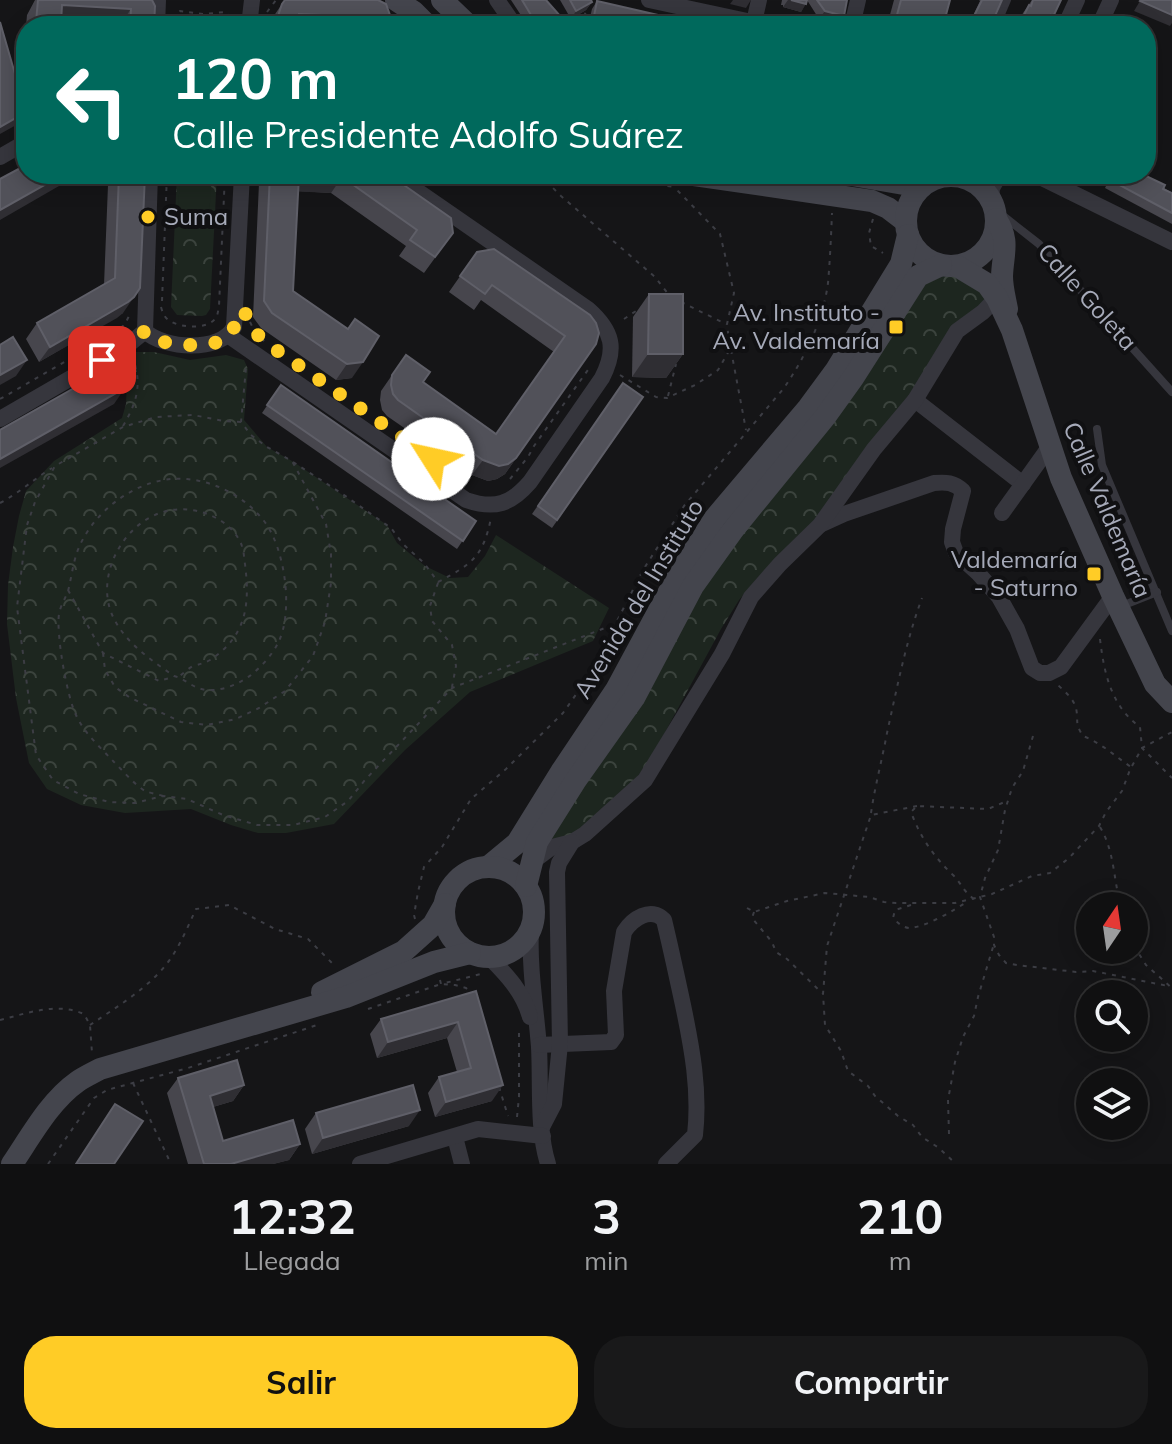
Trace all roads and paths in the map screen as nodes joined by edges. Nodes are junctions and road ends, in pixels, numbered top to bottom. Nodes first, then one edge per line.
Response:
1 (396, 0) edge
2 (442, 0) edge
3 (649, 0) edge
4 (675, 2) edge
5 (161, 14) edge
6 (230, 16) edge
7 (418, 16) edge
8 (459, 16) edge
9 (730, 16) edge
10 (150, 184) edge
11 (166, 184) edge
12 (225, 184) edge
13 (241, 184) edge
14 (407, 184) edge
15 (549, 184) edge
16 (683, 184) edge
17 (717, 184) edge
18 (908, 184) edge
19 (926, 184) edge
20 (975, 184) edge
21 (994, 184) edge
22 (1054, 184) edge
23 (921, 187) junction
24 (994, 210) junction
25 (906, 228) junction
26 (1172, 242) edge
27 (949, 266) junction
28 (670, 296) junction
29 (660, 297) edge
30 (994, 300) junction
31 (153, 308) junction
32 (227, 312) junction
33 (636, 312) dead end
34 (624, 319) dead end
35 (727, 324) junction
36 (145, 331) junction
37 (229, 336) junction
38 (128, 345) junction
39 (258, 347) junction
40 (730, 349) junction
41 (678, 356) edge
42 (609, 365) junction
43 (1172, 392) edge
44 (667, 398) junction
45 (0, 399) edge
46 (915, 400) junction
47 (0, 419) edge
48 (241, 422) junction
49 (123, 427) junction
50 (1097, 429) dead end
51 (746, 431) dead end
52 (1050, 446) junction
53 (292, 461) junction
54 (55, 466) junction
55 (1023, 484) junction
56 (505, 485) dead end
57 (0, 503) edge
58 (494, 505) junction
59 (1002, 513) dead end
60 (820, 525) junction
61 (438, 582) junction
62 (68, 590) junction
63 (1157, 592) junction
64 (922, 598) dead end
65 (1116, 602) junction
66 (1098, 618) junction
67 (616, 623) dead end
68 (1172, 631) edge
69 (103, 653) junction
70 (1049, 673) junction
71 (176, 677) junction
72 (452, 688) junction
73 (1172, 702) edge
74 (1172, 732) edge
75 (1033, 736) dead end
76 (1142, 748) junction
77 (1131, 767) junction
78 (1172, 778) edge
79 (163, 796) junction
80 (1008, 801) junction
81 (917, 806) junction
82 (871, 815) junction
83 (1099, 826) junction
84 (572, 842) junction
85 (532, 862) junction
86 (488, 867) junction
87 (526, 886) junction
88 (1118, 892) edge
89 (845, 896) junction
90 (980, 897) junction
91 (974, 899) junction
92 (969, 901) junction
93 (445, 904) junction
94 (914, 904) junction
95 (747, 908) dead end
96 (754, 912) junction
97 (531, 930) junction
98 (994, 945) junction
99 (480, 955) junction
100 (1145, 964) edge
101 (340, 970) dead end
102 (1170, 987) edge
103 (471, 993) edge
104 (823, 994) junction
105 (367, 1009) dead end
106 (519, 1017) dead end
107 (0, 1020) edge
108 (322, 1024) dead end
109 (90, 1025) junction
110 (233, 1029) junction
111 (560, 1044) junction
112 (539, 1045) junction
113 (100, 1069) junction
114 (497, 1079) edge
115 (133, 1082) junction
116 (508, 1128) junction
117 (542, 1131) junction
118 (949, 1134) dead end
119 (455, 1137) junction
120 (12, 1164) edge
121 (48, 1164) edge
122 (171, 1164) edge
123 (360, 1164) edge
124 (462, 1164) edge
125 (548, 1164) edge
126 (666, 1164) edge
127 (956, 1164) edge

1 - 7 main road
2 - 8 main road
3 - 4 street
4 - 9 street
5 - 6 path
10 - 31 street
11 - 31 path
12 - 32 path
13 - 32 street
14 - 42 street
15 - 28 path
16 - 35 path
17 - 25 main road
18 - 23 main road
19 - 23 main road
20 - 24 main road
21 - 24 street
22 - 26 street
23 - 25 main road
24 - 27 main road
24 - 30 main road, Calle Valdemaría
24 - 43 lane, Calle Goleta
25 - 27 main road
25 - 86 main road, Avenida del Instituto
27 - 30 main road, Calle Valdemaría
27 - 85 main road, Avenida del Instituto
28 - 29 path
28 - 35 path
30 - 46 street
30 - 52 main road, Calle Valdemaría
31 - 32 path
31 - 36 street
31 - 45 path
32 - 37 street
32 - 39 path
33 - 34 path
35 - 40 path
36 - 37 street
36 - 38 street
37 - 39 street
38 - 47 street
38 - 49 path
39 - 48 path
39 - 58 street
40 - 44 path
40 - 51 path
41 - 44 path
42 - 44 path
42 - 56 path
42 - 58 street
46 - 55 street
46 - 60 street
48 - 49 path
48 - 53 path
49 - 54 path
50 - 63 lane
52 - 55 street
52 - 65 main road, Calle Valdemaría
53 - 61 path
53 - 69 path
54 - 57 path
54 - 79 path
55 - 59 street
58 - 61 path
60 - 70 street
60 - 84 street
61 - 72 path
62 - 69 path
62 - 71 path
62 - 79 path
63 - 65 lane
63 - 68 lane
64 - 82 path
65 - 66 street
65 - 73 main road, Calle Valdemaría
66 - 70 street
66 - 76 path
67 - 72 path
69 - 71 path
70 - 77 path
71 - 71 path
72 - 79 path
74 - 76 path
75 - 80 path
76 - 77 path
76 - 78 path
77 - 83 path
80 - 81 path
80 - 90 path
81 - 82 path
81 - 91 path
82 - 89 path
83 - 88 path
83 - 90 path
84 - 85 street
84 - 111 street
85 - 87 main road, Avenida del Instituto
86 - 87 main road
86 - 93 main road
87 - 97 main road
89 - 94 path
89 - 96 path
89 - 104 path
90 - 91 path
90 - 98 path
91 - 92 path
92 - 94 path
92 - 94 path
93 - 99 main road
93 - 110 main road
95 - 96 path
96 - 104 path
97 - 99 main road
97 - 112 street
98 - 102 path
98 - 118 path
99 - 110 main road
99 - 112 street
100 - 102 path
101 - 109 path
103 - 105 path
104 - 127 path
106 - 116 path
107 - 109 path
108 - 115 path
109 - 113 path
110 - 113 main road
111 - 112 street
111 - 117 street
111 - 126 street
112 - 117 street
113 - 120 main road
114 - 116 path
115 - 121 path
115 - 122 path
116 - 117 street
116 - 119 street
117 - 125 street
119 - 123 street
119 - 124 street

